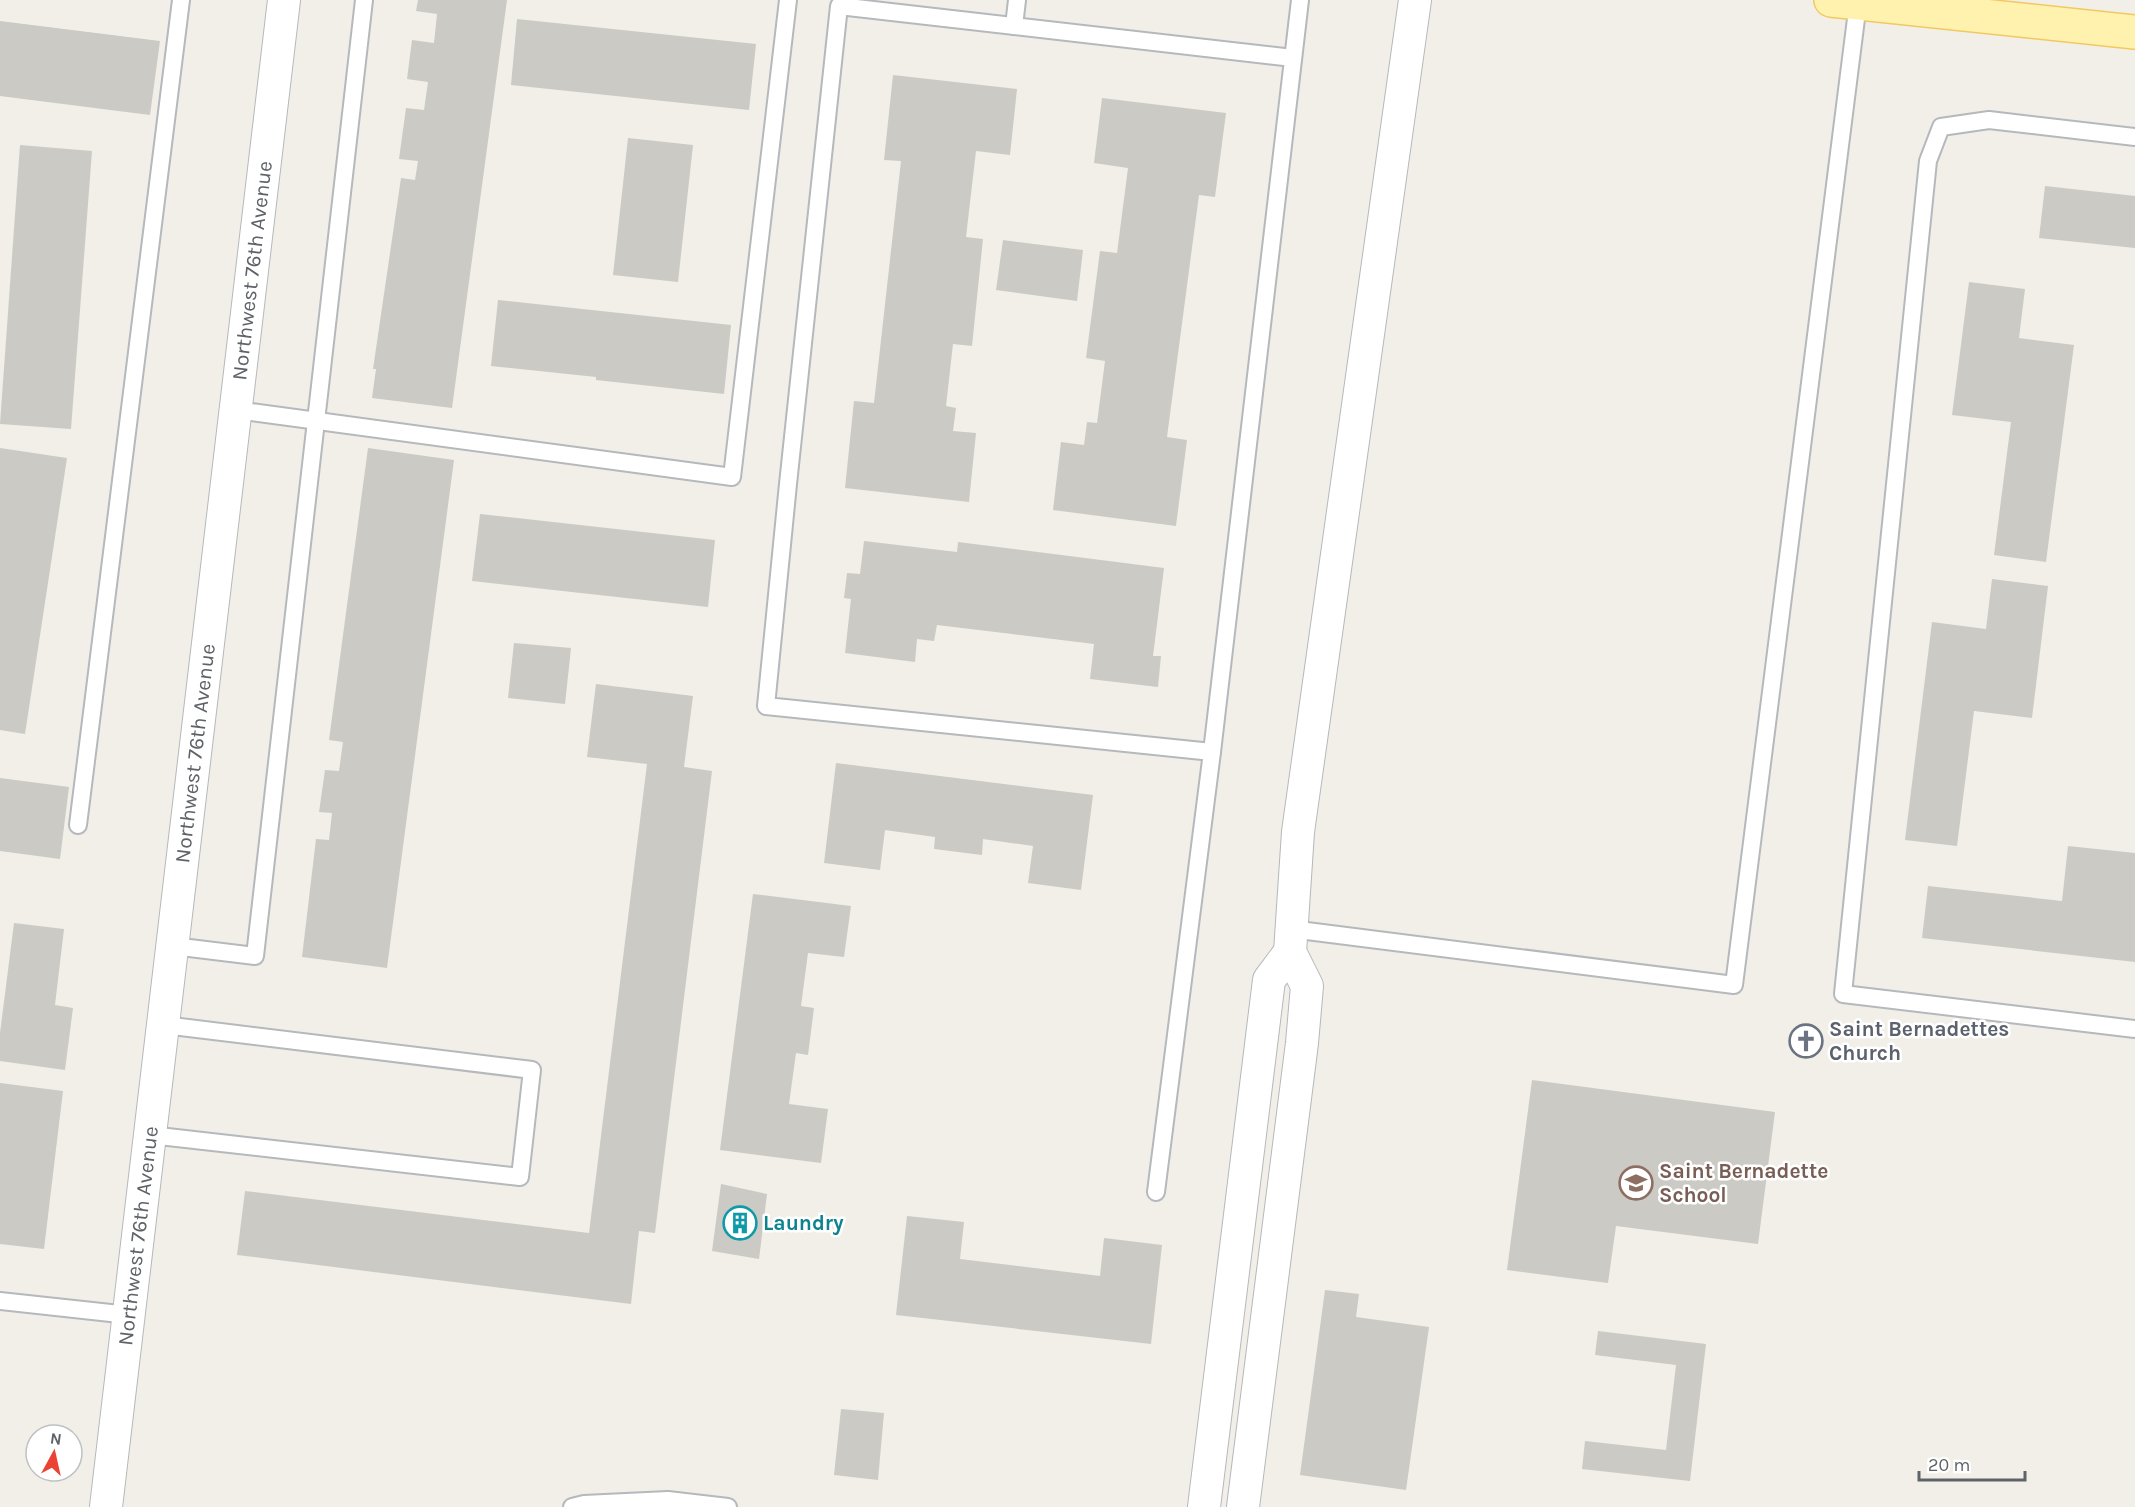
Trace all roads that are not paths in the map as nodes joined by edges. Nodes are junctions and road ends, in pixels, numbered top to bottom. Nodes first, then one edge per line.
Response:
1 (180, 0) edge
2 (284, 0) edge
3 (364, 0) edge
4 (788, 0) edge
5 (1017, 0) edge
6 (1300, 0) edge
7 (1415, 0) edge
8 (1849, 1) edge
9 (1014, 26) junction
10 (2135, 32) edge
11 (1293, 58) junction
12 (2135, 137) edge
13 (236, 410) junction
14 (317, 421) junction
15 (1212, 752) junction
16 (78, 825) dead end
17 (1290, 940) junction
18 (173, 946) junction
19 (164, 1026) junction
20 (2135, 1029) edge
21 (150, 1135) junction
22 (1156, 1192) dead end
23 (1240, 1213) junction
24 (1280, 1218) junction
25 (0, 1301) edge
26 (129, 1315) junction
27 (106, 1507) edge
28 (572, 1507) edge
29 (728, 1507) edge
30 (1204, 1507) edge
31 (1243, 1507) edge

1 - 16 lane
2 - 13 street, Northwest 76th Avenue
3 - 14 lane
4 - 14 lane
5 - 9 lane
6 - 11 lane
7 - 17 street
8 - 10 main road
8 - 17 lane
9 - 11 lane
9 - 15 lane
11 - 15 lane
12 - 20 lane
13 - 14 lane
13 - 18 street, Northwest 76th Avenue
14 - 18 lane
15 - 22 lane
17 - 23 street
17 - 24 street
18 - 19 street, Northwest 76th Avenue
19 - 21 street, Northwest 76th Avenue
19 - 21 lane
21 - 26 street, Northwest 76th Avenue
23 - 24 lane
23 - 30 street
24 - 31 street
25 - 26 lane
26 - 27 street, Northwest 76th Avenue
28 - 29 lane

